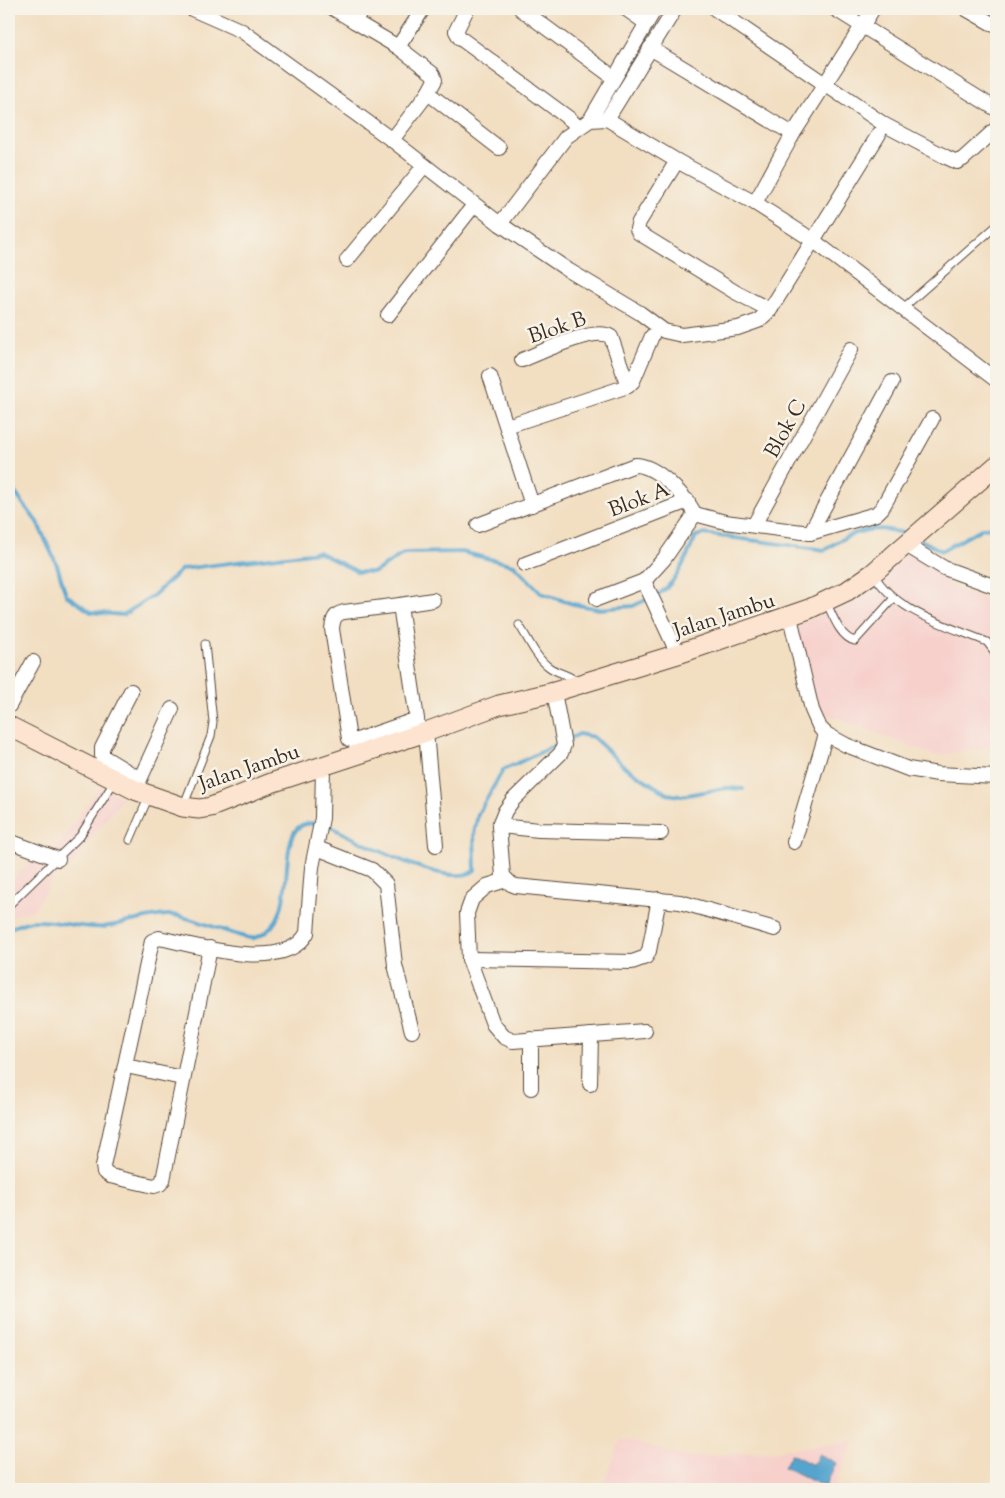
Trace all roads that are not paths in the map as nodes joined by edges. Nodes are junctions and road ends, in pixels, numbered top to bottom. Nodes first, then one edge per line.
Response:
1 (196, 9) edge
2 (334, 9) edge
3 (423, 9) edge
4 (467, 9) edge
5 (521, 9) edge
6 (626, 9) edge
7 (655, 9) edge
8 (675, 9) edge
9 (715, 9) edge
10 (835, 9) edge
11 (874, 9) edge
12 (966, 9) edge
13 (358, 15) edge
14 (646, 23) junction
15 (864, 25) junction
16 (996, 26) edge
17 (398, 47) junction
18 (650, 48) junction
19 (613, 77) junction
20 (826, 84) junction
21 (428, 93) junction
22 (996, 108) edge
23 (607, 119) junction
24 (590, 120) junction
25 (577, 127) junction
26 (996, 129) edge
27 (793, 134) junction
28 (880, 134) dead end
29 (392, 140) junction
30 (499, 148) dead end
31 (677, 161) junction
32 (424, 166) junction
33 (755, 203) junction
34 (474, 205) junction
35 (500, 224) junction
36 (996, 226) edge
37 (814, 241) junction
38 (347, 260) dead end
39 (902, 309) junction
40 (770, 310) junction
41 (388, 315) dead end
42 (652, 336) dead end
43 (851, 349) dead end
44 (522, 360) dead end
45 (490, 376) dead end
46 (996, 381) edge
47 (892, 382) dead end
48 (628, 386) junction
49 (932, 419) dead end
50 (507, 426) junction
51 (996, 466) edge
52 (688, 501) junction
53 (532, 505) junction
54 (695, 514) junction
55 (478, 525) dead end
56 (754, 526) junction
57 (810, 533) junction
58 (912, 540) junction
59 (525, 564) dead end
60 (873, 573) junction
61 (646, 586) junction
62 (996, 587) edge
63 (598, 599) dead end
64 (893, 599) junction
65 (433, 600) dead end
66 (826, 601) junction
67 (400, 605) junction
68 (790, 617) junction
69 (519, 625) dead end
70 (205, 644) dead end
71 (678, 654) junction
72 (996, 654) edge
73 (33, 662) dead end
74 (580, 684) junction
75 (131, 691) dead end
76 (554, 692) junction
77 (9, 706) edge
78 (172, 710) dead end
79 (9, 726) edge
80 (420, 728) junction
81 (826, 734) junction
82 (323, 766) junction
83 (996, 777) edge
84 (115, 781) junction
85 (141, 788) junction
86 (183, 807) junction
87 (499, 826) junction
88 (661, 834) dead end
89 (130, 840) dead end
90 (9, 841) edge
91 (318, 841) junction
92 (794, 842) dead end
93 (436, 845) dead end
94 (58, 859) junction
95 (506, 880) junction
96 (659, 899) junction
97 (9, 905) edge
98 (775, 929) dead end
99 (210, 948) junction
100 (469, 959) junction
101 (412, 1031) dead end
102 (645, 1032) dead end
103 (591, 1035) junction
104 (531, 1039) junction
105 (126, 1066) junction
106 (182, 1078) junction
107 (590, 1084) dead end
108 (531, 1088) dead end

1 - 29 street
2 - 13 street
3 - 17 street
4 - 25 street
5 - 19 street
6 - 14 street
7 - 14 street
8 - 18 street
9 - 20 street
10 - 15 street
11 - 15 street
12 - 16 street
13 - 17 street
14 - 19 street
15 - 20 street
15 - 22 street
17 - 21 street
18 - 23 street
18 - 27 street
19 - 24 street
20 - 26 street
20 - 27 street
21 - 29 street
21 - 30 street
23 - 24 street
23 - 31 street
24 - 25 street
25 - 35 street
27 - 33 street
28 - 37 street
29 - 32 street
31 - 33 street
31 - 40 street
32 - 34 street
32 - 38 street
33 - 37 street
34 - 35 street
34 - 41 street
35 - 40 street
36 - 39 lane
37 - 39 street
37 - 40 street
39 - 46 street
42 - 48 street
43 - 56 street, Blok C
44 - 48 street, Blok B
45 - 50 street
47 - 57 street
48 - 50 street
49 - 57 street
50 - 53 street
51 - 58 street, Jalan Jambu
52 - 53 street, Blok A
52 - 54 street
52 - 59 street, Blok A
53 - 55 street, Blok A
54 - 56 street
54 - 61 street
56 - 57 street
58 - 60 street, Jalan Jambu
58 - 62 street
60 - 64 lane
60 - 66 street, Jalan Jambu
61 - 63 street
61 - 71 street
64 - 66 lane
64 - 72 lane
65 - 67 street
66 - 68 street, Jalan Jambu
67 - 80 street
67 - 80 street
68 - 71 street, Jalan Jambu
68 - 81 street
69 - 74 lane
70 - 86 lane
71 - 74 street, Jalan Jambu
73 - 77 street
74 - 76 street, Jalan Jambu
75 - 85 street
76 - 80 street, Jalan Jambu
76 - 87 street
78 - 85 street
79 - 84 street, Jalan Jambu
80 - 82 street, Jalan Jambu
80 - 93 street
81 - 83 street
81 - 92 street
82 - 86 street, Jalan Jambu
82 - 91 street
84 - 85 street, Jalan Jambu
84 - 94 lane
85 - 86 street, Jalan Jambu
85 - 89 lane
87 - 88 street
87 - 95 street
90 - 94 street
91 - 99 street
91 - 101 street
94 - 97 lane
95 - 96 street
95 - 100 street
96 - 98 street
96 - 100 street
99 - 105 street
99 - 106 street
100 - 104 street
102 - 103 street
103 - 104 street
103 - 107 street
104 - 108 street
105 - 106 street
105 - 106 street

